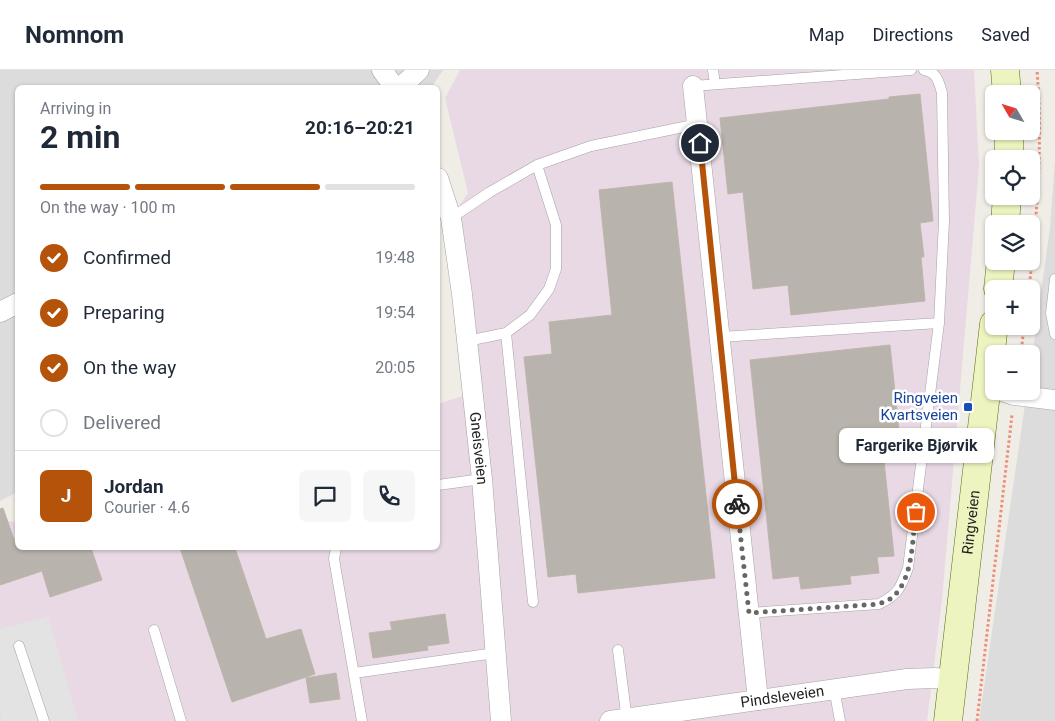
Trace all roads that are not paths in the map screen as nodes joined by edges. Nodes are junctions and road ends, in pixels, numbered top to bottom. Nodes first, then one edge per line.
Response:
1 (382, 70) edge
2 (419, 70) edge
3 (713, 70) edge
4 (911, 70) edge
5 (924, 70) edge
6 (1005, 70) edge
7 (835, 73) edge
8 (715, 84) junction
9 (393, 85) edge
10 (403, 85) edge
11 (1006, 85) edge
12 (694, 86) joint
13 (698, 124) junction
14 (537, 165) junction
15 (440, 185) edge
16 (450, 218) junction
17 (1055, 279) edge
18 (15, 304) edge
19 (0, 312) edge
20 (939, 323) junction
21 (506, 333) junction
22 (1055, 334) edge
23 (720, 336) junction
24 (467, 341) junction
25 (1040, 398) edge
26 (993, 400) edge
27 (1055, 400) edge
28 (482, 479) junction
29 (440, 485) edge
30 (336, 550) edge
31 (534, 602) dead end
32 (749, 613) junction
33 (154, 630) dead end
34 (19, 646) dead end
35 (618, 650) dead end
36 (495, 653) junction
37 (354, 673) junction
38 (954, 680) junction
39 (834, 688) junction
40 (758, 700) junction
41 (622, 720) edge
42 (44, 721) edge
43 (181, 721) edge
44 (362, 721) edge
45 (501, 721) edge
46 (840, 721) edge
47 (948, 721) edge

1 - 9 street
2 - 10 street
3 - 8 lane
4 - 7 lane
5 - 20 lane
6 - 11 main road
7 - 8 lane
8 - 12 lane
12 - 13 street
13 - 14 lane
13 - 23 street
14 - 16 lane
14 - 21 lane
15 - 16 street, Gneisveien
16 - 24 street, Gneisveien
17 - 22 lane
18 - 19 street
20 - 23 lane
20 - 32 lane
21 - 24 lane
21 - 31 lane
23 - 32 street
24 - 28 street, Gneisveien
25 - 27 street
26 - 38 main road, Ringveien
28 - 29 lane
28 - 36 street, Gneisveien
30 - 37 lane
32 - 40 street
33 - 43 lane
34 - 42 lane
35 - 41 lane
36 - 37 lane
36 - 45 street, Gneisveien
37 - 44 lane
38 - 39 street, Pindsleveien
38 - 47 main road, Ringveien
39 - 40 street, Pindsleveien
39 - 46 lane
40 - 41 street, Pindsleveien

